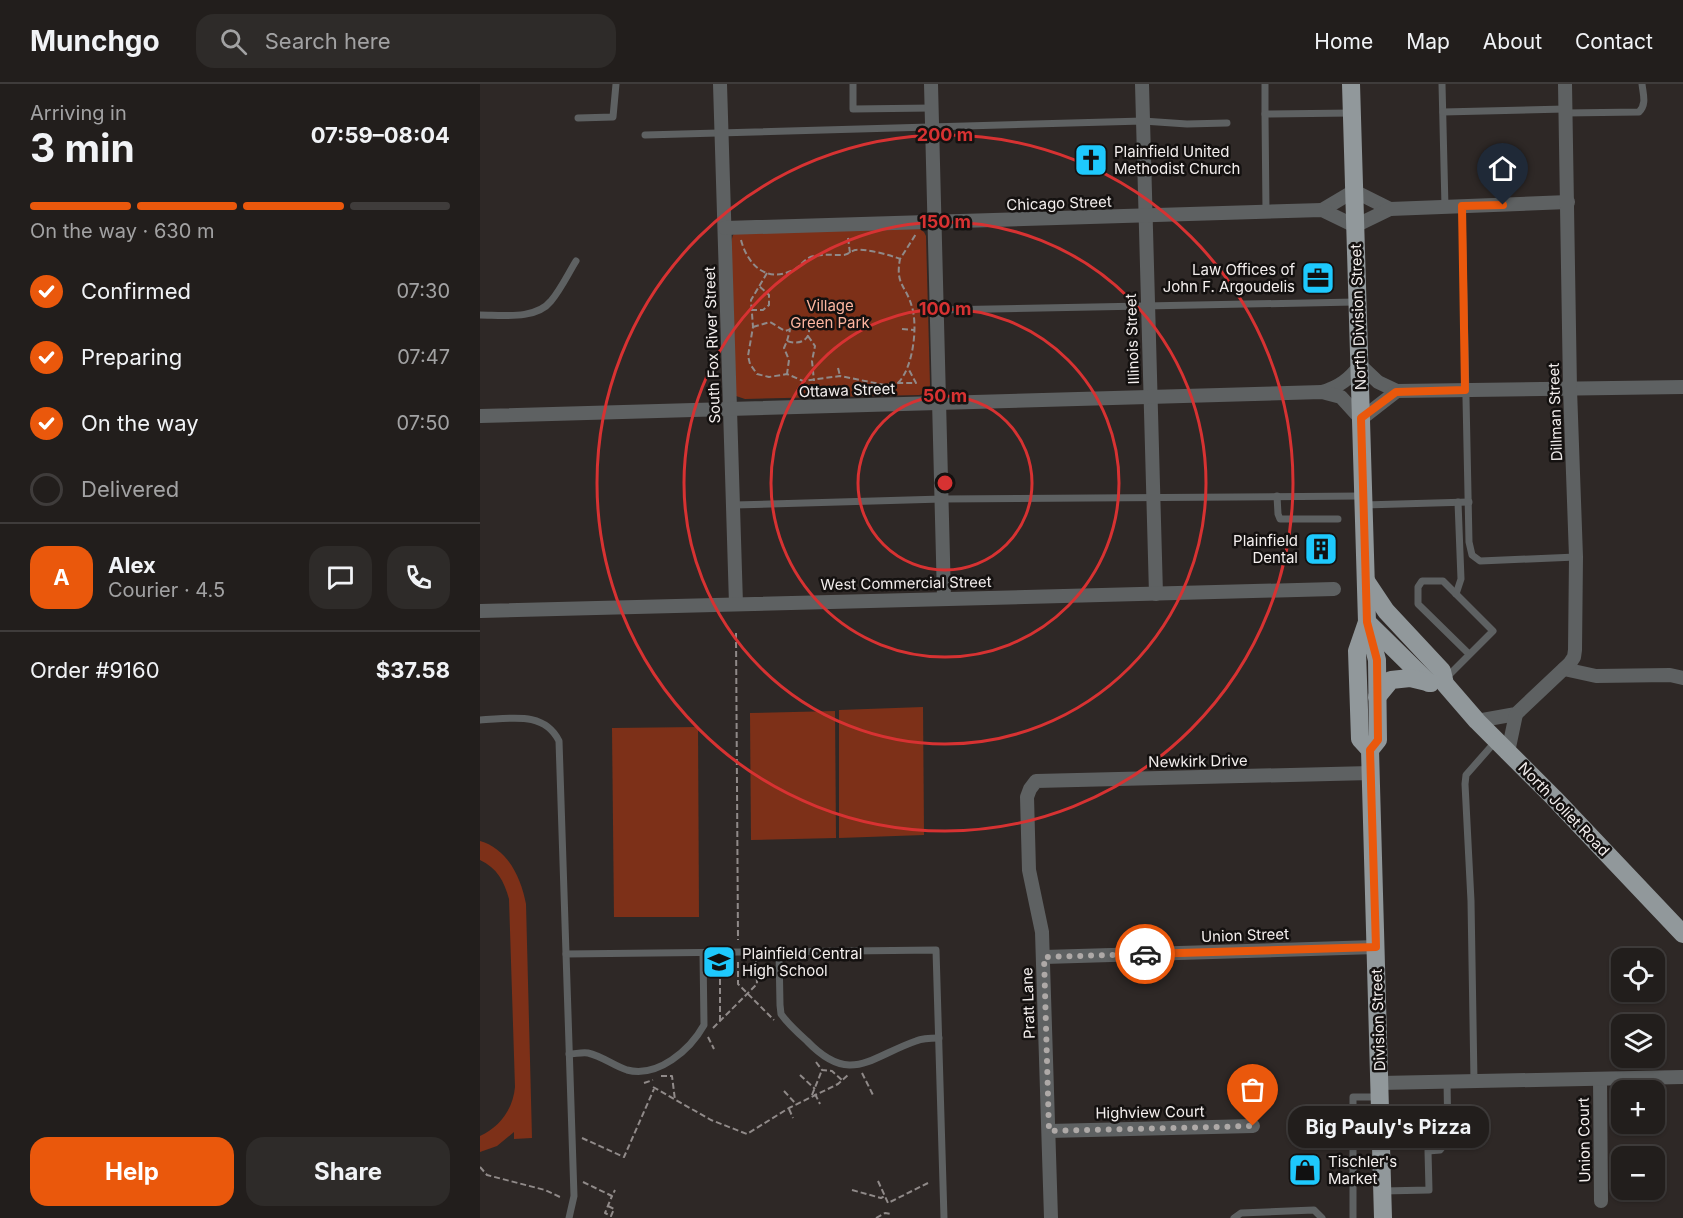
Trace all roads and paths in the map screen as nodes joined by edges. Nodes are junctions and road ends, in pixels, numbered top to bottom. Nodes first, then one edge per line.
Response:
1 (616, 84) edge
2 (720, 84) edge
3 (853, 84) edge
4 (931, 84) edge
5 (1142, 84) edge
6 (1265, 84) edge
7 (1351, 84) edge
8 (1442, 84) edge
9 (1565, 84) edge
10 (1642, 84) edge
11 (932, 108) junction
12 (1565, 111) junction
13 (1443, 112) junction
14 (1352, 113) junction
15 (1265, 114) junction
16 (578, 118) dead end
17 (1143, 121) junction
18 (1227, 123) dead end
19 (933, 126) junction
20 (722, 132) junction
21 (645, 135) dead end
22 (1354, 191) junction
23 (1568, 202) junction
24 (1462, 206) junction
25 (1445, 207) junction
26 (1390, 209) junction
27 (1322, 210) junction
28 (1266, 211) junction
29 (1145, 216) junction
30 (936, 223) junction
31 (849, 225) junction
32 (1355, 226) junction
33 (725, 228) junction
34 (916, 233) dead end
35 (739, 234) dead end
36 (850, 253) junction
37 (900, 259) junction
38 (576, 261) dead end
39 (767, 273) junction
40 (759, 286) junction
41 (1358, 302) junction
42 (1147, 306) junction
43 (751, 310) junction
44 (938, 310) junction
45 (480, 315) edge
46 (753, 327) junction
47 (902, 329) dead end
48 (790, 330) junction
49 (914, 330) junction
50 (808, 336) junction
51 (787, 341) junction
52 (1360, 365) junction
53 (838, 368) dead end
54 (908, 368) junction
55 (787, 374) junction
56 (840, 376) junction
57 (814, 381) junction
58 (898, 383) junction
59 (1683, 387) edge
60 (1570, 389) junction
61 (1465, 390) junction
62 (1322, 392) junction
63 (1396, 392) junction
64 (1150, 398) junction
65 (940, 404) junction
66 (730, 410) junction
67 (480, 416) edge
68 (1361, 418) junction
69 (1277, 496) junction
70 (1153, 498) junction
71 (942, 499) junction
72 (1364, 500) junction
73 (1458, 502) junction
74 (1469, 502) junction
75 (734, 505) junction
76 (1338, 519) dead end
77 (1576, 557) junction
78 (1366, 581) junction
79 (1334, 589) dead end
80 (1156, 594) junction
81 (1456, 594) junction
82 (944, 598) junction
83 (736, 604) junction
84 (480, 611) edge
85 (1367, 622) junction
86 (736, 633) dead end
87 (1469, 654) junction
88 (1564, 669) junction
89 (1683, 678) edge
90 (1439, 682) junction
91 (1377, 697) junction
92 (1516, 714) junction
93 (480, 720) edge
94 (1477, 720) junction
95 (1502, 746) junction
96 (1370, 750) junction
97 (1371, 773) junction
98 (1030, 789) joint
99 (1683, 933) edge
100 (738, 940) dead end
101 (1376, 947) junction
102 (779, 952) junction
103 (703, 953) junction
104 (566, 954) junction
105 (1044, 957) junction
106 (747, 960) dead end
107 (720, 961) dead end
108 (729, 961) dead end
109 (738, 961) dead end
110 (720, 1021) junction
111 (707, 1035) junction
112 (939, 1038) junction
113 (700, 1041) dead end
114 (714, 1049) dead end
115 (569, 1054) junction
116 (822, 1070) dead end
117 (861, 1070) dead end
118 (853, 1073) dead end
119 (800, 1075) dead end
120 (1683, 1077) edge
121 (1600, 1079) junction
122 (1447, 1081) junction
123 (1474, 1081) junction
124 (644, 1083) dead end
125 (815, 1089) junction
126 (1380, 1090) junction
127 (784, 1091) dead end
128 (813, 1095) junction
129 (873, 1095) dead end
130 (675, 1100) junction
131 (796, 1104) junction
132 (820, 1104) dead end
133 (789, 1108) junction
134 (793, 1118) dead end
135 (1253, 1126) dead end
136 (1049, 1131) junction
137 (582, 1138) dead end
138 (480, 1167) edge
139 (878, 1181) dead end
140 (583, 1182) dead end
141 (928, 1183) dead end
142 (615, 1190) dead end
143 (852, 1190) dead end
144 (1383, 1191) junction
145 (612, 1196) junction
146 (885, 1196) junction
147 (562, 1197) dead end
148 (1601, 1201) dead end
149 (608, 1206) dead end
150 (892, 1214) dead end
151 (569, 1218) edge
152 (876, 1218) edge
153 (944, 1218) edge
154 (1051, 1218) edge
155 (1234, 1218) edge
156 (1322, 1218) edge
157 (1353, 1218) edge
158 (1383, 1218) edge

1 - 16 lane
2 - 20 street, South Fox River Street
3 - 11 lane
4 - 11 street
5 - 17 street, Illinois Street
6 - 15 lane
7 - 14 main road, North Division Street
8 - 13 lane
9 - 12 street, Dillman Street
10 - 12 lane
11 - 19 street
12 - 13 lane
12 - 23 street, Dillman Street
13 - 25 lane
14 - 15 lane
14 - 22 main road, North Division Street
15 - 28 lane
17 - 18 lane
17 - 19 lane
17 - 29 street, Illinois Street
19 - 20 lane
19 - 30 street
20 - 21 lane
20 - 33 street, South Fox River Street
22 - 26 street
22 - 27 street, Chicago Street
22 - 32 main road, North Division Street
23 - 24 street
23 - 60 street, Dillman Street
24 - 25 street
24 - 61 lane
25 - 26 street
26 - 32 street
27 - 28 street, Chicago Street
27 - 32 street, Chicago Street
28 - 29 street, Chicago Street
29 - 30 street, Chicago Street
29 - 42 street, Illinois Street
30 - 31 street, Chicago Street
30 - 44 street
31 - 33 street, Chicago Street
31 - 36 path
32 - 41 main road, North Division Street
33 - 66 street, South Fox River Street
34 - 37 path
35 - 39 path
36 - 37 path
36 - 39 path
37 - 49 path
38 - 45 lane
39 - 40 path
40 - 43 path
40 - 43 path
41 - 42 lane
41 - 52 main road, North Division Street
42 - 44 lane
42 - 64 street, Illinois Street
43 - 46 path
44 - 65 street
46 - 48 path
46 - 55 path
47 - 49 path
48 - 50 path
48 - 51 path
49 - 54 path
50 - 51 path
50 - 57 path
51 - 55 path
52 - 62 street, Ottawa Street
52 - 63 street
52 - 68 main road, North Division Street
53 - 56 path
54 - 58 path
54 - 58 path
55 - 57 path
56 - 57 path
56 - 58 path
59 - 60 street
60 - 61 street
60 - 77 street, Dillman Street
61 - 63 street
61 - 74 lane
62 - 64 street, Ottawa Street
62 - 68 street, Ottawa Street
63 - 68 street
64 - 65 street, Ottawa Street
64 - 70 street, Illinois Street
65 - 66 street, Ottawa Street
65 - 71 street
66 - 67 street, Ottawa Street
66 - 75 street, South Fox River Street
68 - 72 main road, North Division Street
69 - 70 lane
69 - 72 lane
69 - 76 lane
70 - 71 lane
70 - 80 street, Illinois Street
71 - 75 lane
71 - 82 street
72 - 73 lane
72 - 78 main road, North Division Street
73 - 74 lane
73 - 81 lane
74 - 77 lane
75 - 83 street, South Fox River Street
77 - 88 street, Dillman Street
78 - 85 main road, North Division Street
78 - 90 main road, North Joliet Road
79 - 80 street, West Commercial Street
80 - 82 street, West Commercial Street
81 - 87 lane
81 - 87 lane
82 - 83 street, West Commercial Street
83 - 84 street, West Commercial Street
85 - 90 main road, North Joliet Road
85 - 91 main road, Division Street
85 - 96 main road, Division Street
86 - 100 path
87 - 90 lane
88 - 89 street
88 - 92 street, Dillman Street
90 - 91 main road
90 - 94 main road, North Joliet Road
91 - 96 main road, Division Street
92 - 94 street
92 - 95 street
93 - 104 lane
94 - 95 main road, North Joliet Road
95 - 99 main road, North Joliet Road
95 - 123 lane
96 - 97 main road, Division Street
97 - 98 street, Newkirk Drive
97 - 101 main road, Division Street
98 - 105 street, Pratt Lane
101 - 105 street, Union Street
101 - 126 main road, Division Street
102 - 103 lane
102 - 112 lane
102 - 112 lane
103 - 104 lane
103 - 115 lane
104 - 115 lane
105 - 136 street, Pratt Lane
106 - 110 path
107 - 110 path
108 - 109 path
110 - 111 path
111 - 113 path
111 - 114 path
112 - 153 lane
115 - 151 lane
116 - 125 path
117 - 129 path
118 - 128 path
119 - 125 path
120 - 121 street
121 - 123 street
121 - 148 street, Union Court
122 - 123 street
122 - 126 street
122 - 144 lane
124 - 130 path
125 - 128 path
126 - 144 main road, Division Street
126 - 157 lane
127 - 131 path
128 - 131 path
128 - 132 path
130 - 133 path
130 - 137 path
131 - 133 path
133 - 134 path
135 - 136 street, Highview Court
136 - 154 street, Pratt Lane
138 - 147 path
139 - 146 path
140 - 145 path
141 - 146 path
142 - 145 path
143 - 146 path
144 - 158 main road, Division Street
145 - 149 path
150 - 152 path
155 - 156 lane

